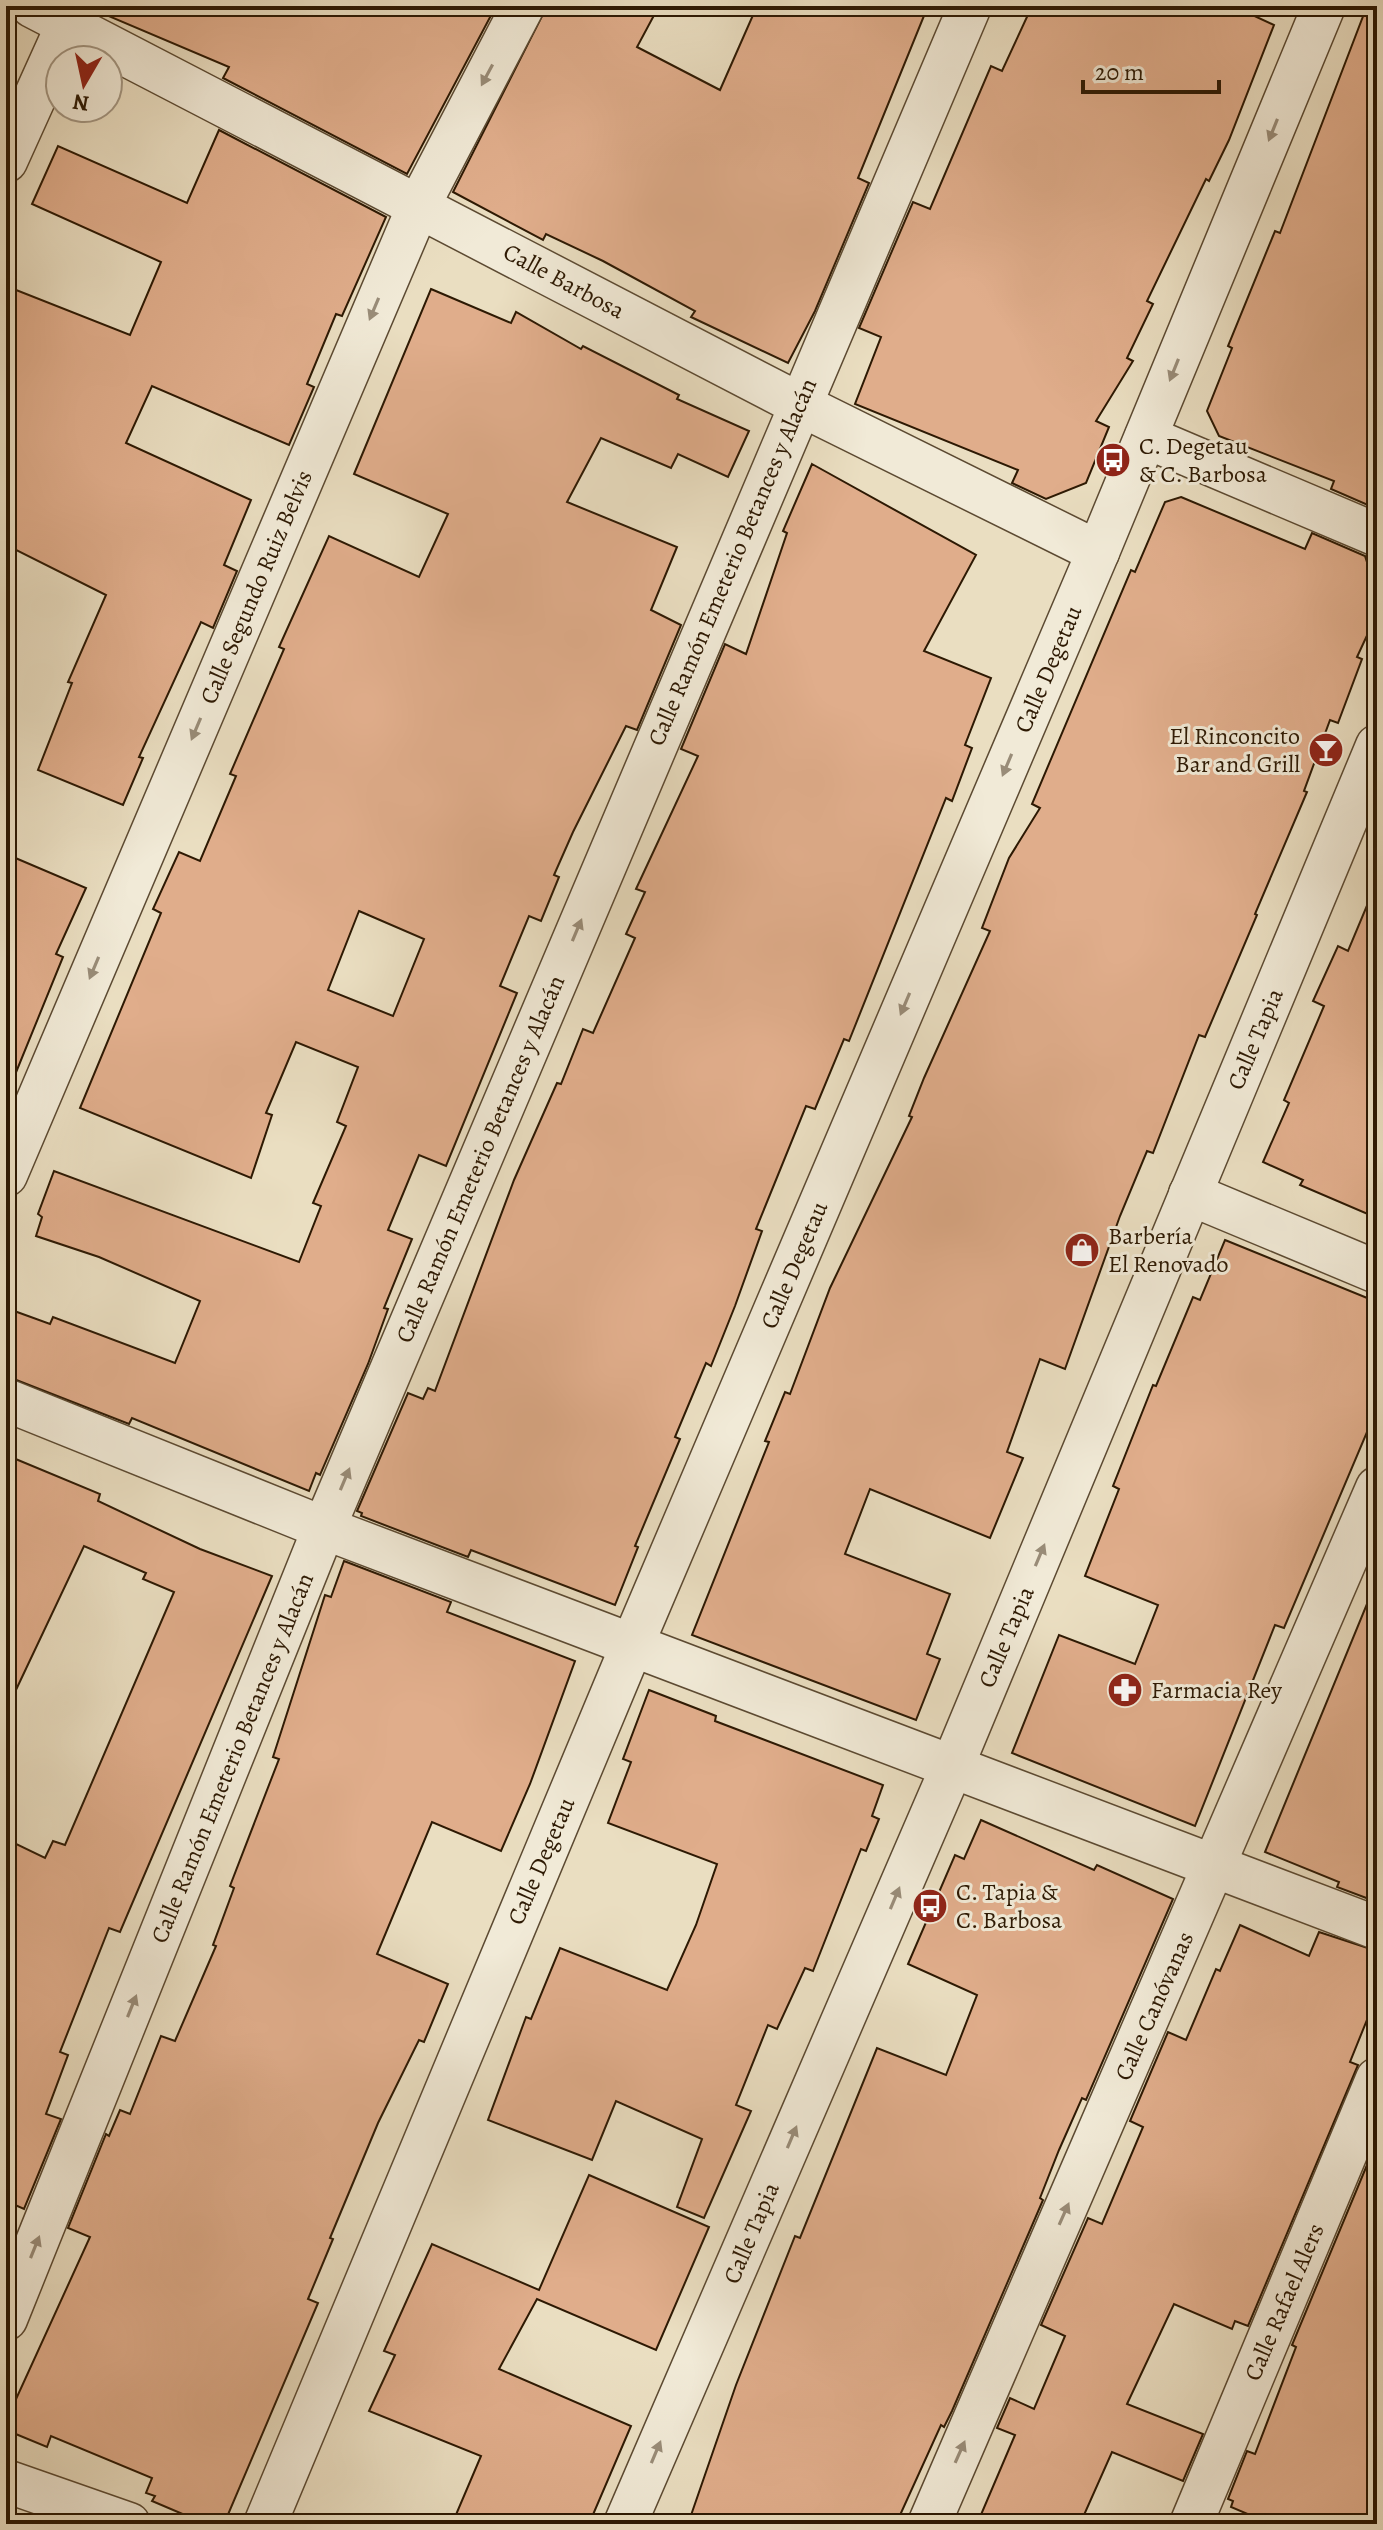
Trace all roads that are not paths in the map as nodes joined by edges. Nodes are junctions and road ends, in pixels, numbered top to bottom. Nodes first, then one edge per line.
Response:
1 (523, 6) edge
2 (970, 6) edge
3 (1324, 6) edge
4 (58, 12) edge
5 (6, 161) edge
6 (419, 205) junction
7 (799, 404) junction
8 (1146, 437) junction
9 (1377, 535) edge
10 (1098, 552) junction
11 (1377, 746) edge
12 (6, 1175) edge
13 (1190, 1194) junction
14 (1377, 1272) edge
15 (6, 1400) edge
16 (1377, 1488) edge
17 (324, 1528) junction
18 (633, 1643) junction
19 (952, 1767) junction
20 (1215, 1865) junction
21 (1377, 1928) edge
22 (1377, 2079) edge
23 (6, 2319) edge
24 (6, 2481) edge
25 (129, 2524) edge
26 (265, 2524) edge
27 (625, 2524) edge
28 (929, 2524) edge
29 (1191, 2524) edge

1 -> 6 street, Calle Segundo Ruiz Belvis
2 - 7 street, Calle Ramón Emeterio Betances y Alacán
3 -> 8 street, Calle Degetau
4 - 5 street
4 - 6 street, Calle Barbosa
6 - 7 street, Calle Barbosa
6 -> 12 street, Calle Segundo Ruiz Belvis
7 - 10 street, Calle Barbosa
17 -> 7 street, Calle Ramón Emeterio Betances y Alacán
8 - 9 street
8 - 10 street, Calle Degetau
10 -> 18 street, Calle Degetau
11 - 13 street, Calle Tapia
13 - 14 street
19 -> 13 street, Calle Tapia
15 - 17 street
16 - 20 street, Calle Canóvanas
17 - 18 street
23 -> 17 street, Calle Ramón Emeterio Betances y Alacán
18 - 19 street
18 - 26 street, Calle Degetau
19 - 20 street
27 -> 19 street, Calle Tapia
20 - 21 street
28 -> 20 street, Calle Canóvanas
22 - 29 street, Calle Rafael Alers
24 - 25 street

